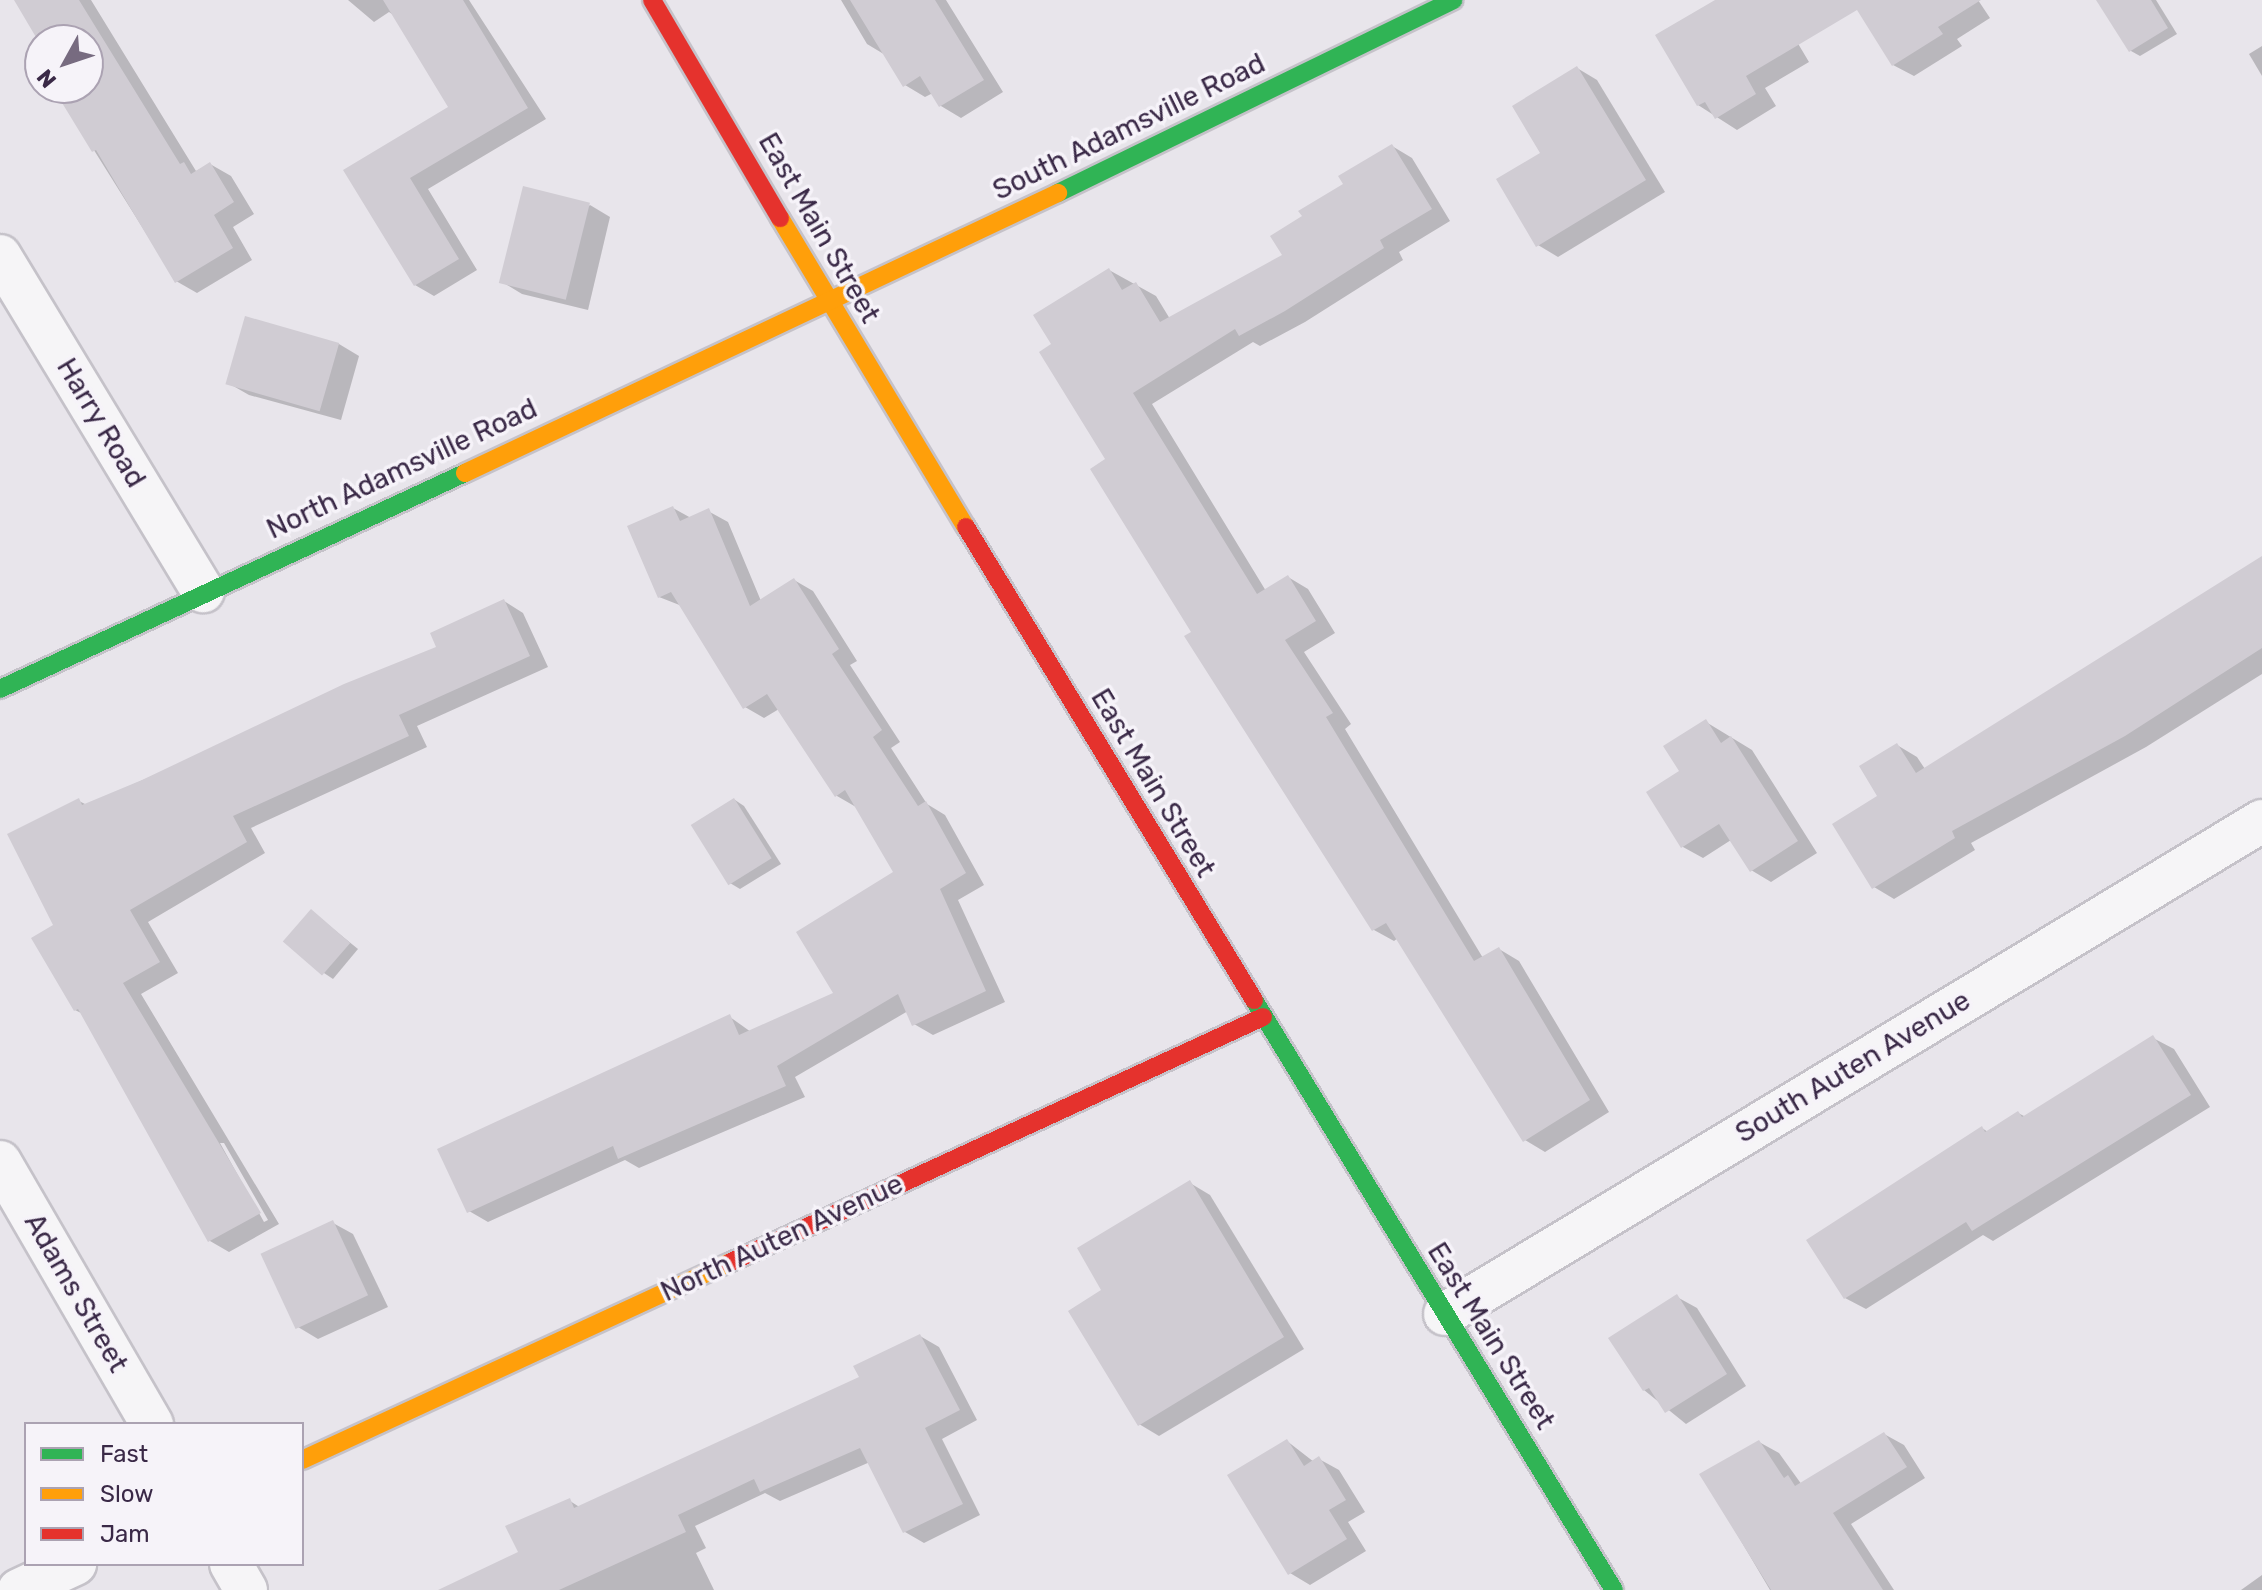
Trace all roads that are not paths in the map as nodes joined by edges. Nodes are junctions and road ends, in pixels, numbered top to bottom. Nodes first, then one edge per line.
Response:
1 (652, 0) edge
2 (1453, 0) edge
3 (0, 256) edge
4 (830, 304) junction
5 (203, 591) junction
6 (0, 689) edge
7 (2262, 821) edge
8 (1263, 1017) junction
9 (0, 1162) edge
10 (1445, 1314) junction
11 (151, 1422) edge
12 (304, 1459) edge
13 (71, 1566) edge
14 (232, 1566) edge
15 (19, 1590) edge
16 (246, 1590) edge
17 (1614, 1590) edge

1 - 4 street, East Main Street
2 - 4 street, South Adamsville Road
3 - 5 street, Harry Road
4 - 5 street, North Adamsville Road
4 - 8 street, East Main Street
5 - 6 street, North Adamsville Road
7 - 10 street, South Auten Avenue
8 - 10 street, East Main Street
8 - 12 street, North Auten Avenue
9 - 11 street, Adams Street
10 - 17 street, East Main Street
13 - 15 street
14 - 16 street

